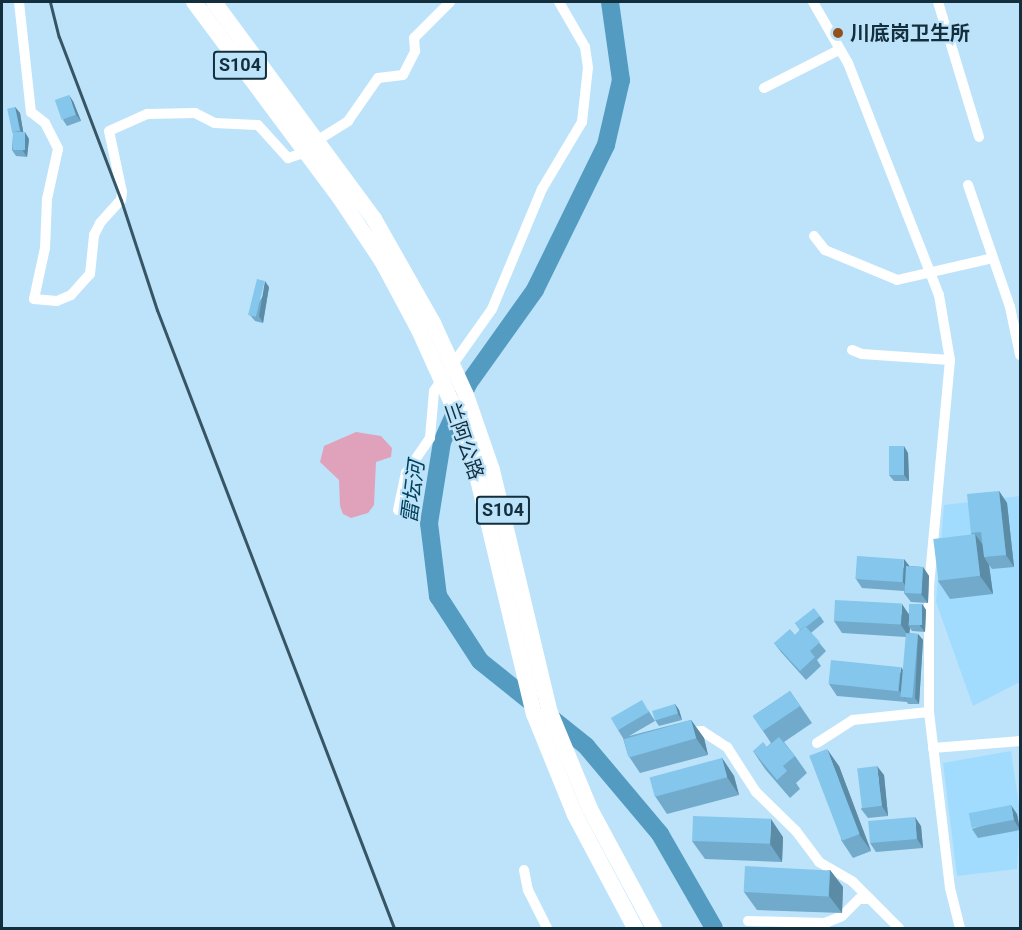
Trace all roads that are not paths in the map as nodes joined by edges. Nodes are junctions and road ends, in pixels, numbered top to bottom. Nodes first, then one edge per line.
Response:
1 (19, 2) edge
2 (194, 2) edge
3 (214, 2) edge
4 (450, 2) edge
5 (559, 2) edge
6 (813, 2) edge
7 (938, 2) edge
8 (839, 50) junction
9 (764, 88) dead end
10 (294, 122) junction
11 (979, 137) dead end
12 (969, 185) dead end
13 (814, 236) dead end
14 (993, 258) junction
15 (931, 275) junction
16 (852, 350) dead end
17 (1020, 355) edge
18 (950, 360) junction
19 (398, 510) dead end
20 (929, 712) junction
21 (672, 735) edge
22 (1020, 741) edge
23 (817, 744) dead end
24 (933, 748) junction
25 (524, 870) dead end
26 (870, 899) junction
27 (747, 921) dead end
28 (547, 928) edge
29 (635, 928) edge
30 (654, 928) edge
31 (899, 928) edge
32 (960, 928) edge

1 - 4 street
2 - 10 highway, 兰阿公路 / S104
3 - 10 highway, 兰阿公路 / S104
5 - 19 street
6 - 8 street
7 - 11 street
8 - 9 street
8 - 15 street
10 - 29 highway, 兰阿公路 / S104
10 - 30 highway, 兰阿公路 / S104
12 - 14 street
13 - 15 street
14 - 15 street
14 - 17 street
15 - 18 street
16 - 18 street
18 - 20 street
20 - 23 street
20 - 24 street
21 - 26 street
22 - 24 street
24 - 32 street
25 - 28 street
26 - 27 street
26 - 31 street

